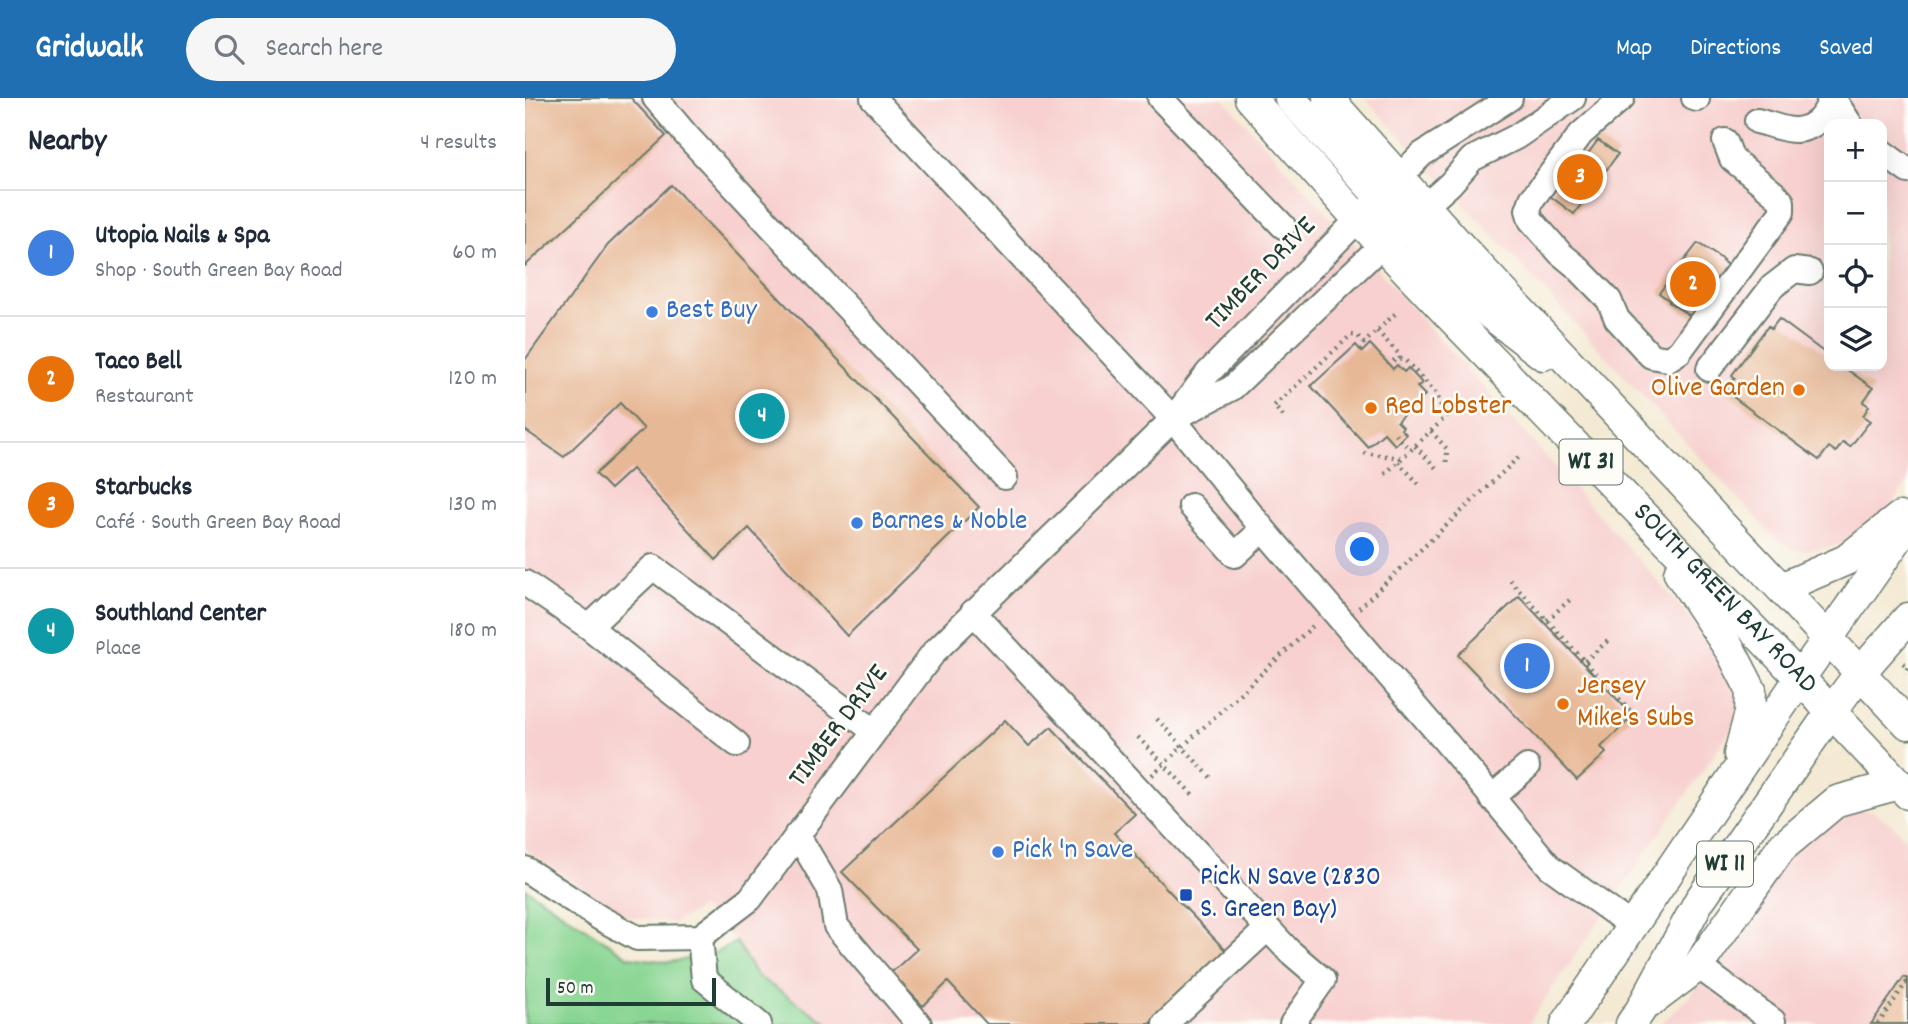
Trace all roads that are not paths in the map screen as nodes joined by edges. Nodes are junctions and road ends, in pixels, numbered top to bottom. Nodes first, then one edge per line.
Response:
1 (655, 98) edge
2 (873, 98) edge
3 (1160, 98) edge
4 (1249, 98) edge
5 (1290, 98) edge
6 (1328, 98) edge
7 (1510, 98) edge
8 (1573, 98) edge
9 (1622, 98) edge
10 (1832, 98) edge
11 (1847, 119) edge
12 (1757, 121) dead end
13 (1725, 141) dead end
14 (1887, 156) edge
15 (1908, 171) edge
16 (1390, 188) junction
17 (1358, 219) junction
18 (1404, 225) junction
19 (1283, 226) dead end
20 (1810, 272) dead end
21 (1710, 369) dead end
22 (1173, 419) junction
23 (1005, 477) dead end
24 (1191, 506) dead end
25 (1908, 510) edge
26 (1639, 512) junction
27 (1908, 524) edge
28 (1263, 529) junction
29 (525, 583) edge
30 (1781, 588) junction
31 (973, 612) junction
32 (1908, 618) edge
33 (589, 628) junction
34 (1828, 639) junction
35 (1860, 673) junction
36 (1800, 678) junction
37 (1831, 712) junction
38 (1908, 724) edge
39 (874, 732) junction
40 (737, 744) dead end
41 (1527, 767) dead end
42 (1733, 777) junction
43 (1903, 789) edge
44 (1491, 798) junction
45 (797, 834) junction
46 (525, 869) edge
47 (1632, 926) junction
48 (1267, 929) junction
49 (699, 937) junction
50 (1698, 966) junction
51 (1635, 1017) edge
52 (1773, 1021) dead end
53 (759, 1024) edge
54 (919, 1024) edge
55 (1165, 1024) edge
56 (1292, 1024) edge
57 (1566, 1024) edge

1 - 23 street
2 - 22 street
3 - 19 street
4 - 17 main road, SOUTH GREEN BAY ROAD / WI 31
5 - 16 main road
6 - 16 main road, SOUTH GREEN BAY ROAD / WI 31
7 - 16 street, TIMBER DRIVE
8 - 18 street, TIMBER DRIVE
9 - 13 street
10 - 11 street
10 - 12 street
14 - 15 street
16 - 17 street, TIMBER DRIVE
16 - 18 main road, SOUTH GREEN BAY ROAD / WI 31
17 - 18 main road, SOUTH GREEN BAY ROAD / WI 31
17 - 22 street, TIMBER DRIVE
18 - 22 street, TIMBER DRIVE
18 - 26 main road, SOUTH GREEN BAY ROAD / WI 31
18 - 30 main road, SOUTH GREEN BAY ROAD / WI 31
20 - 21 street
22 - 28 street
22 - 31 street, TIMBER DRIVE
24 - 28 street
25 - 30 main road
26 - 36 main road, SOUTH GREEN BAY ROAD / WI 31
26 - 42 main road
27 - 34 main road, WI 11
28 - 44 street
29 - 33 street
30 - 34 main road, SOUTH GREEN BAY ROAD / WI 31
31 - 39 street, TIMBER DRIVE
31 - 48 street
32 - 35 main road, WI 11
33 - 39 street
33 - 40 street
34 - 35 main road, SOUTH GREEN BAY ROAD / WI 31
34 - 36 main road, WI 11
35 - 37 main road, WI 11
35 - 38 main road, SOUTH GREEN BAY ROAD / WI 31
36 - 37 main road, SOUTH GREEN BAY ROAD / WI 31
36 - 42 main road, WI 11
37 - 43 main road, SOUTH GREEN BAY ROAD / WI 31
37 - 51 main road, WI 11
39 - 45 street, TIMBER DRIVE
41 - 44 street
42 - 47 main road, WI 11
43 - 50 main road
44 - 47 street
45 - 49 street, TIMBER DRIVE
45 - 54 street
46 - 49 street
47 - 57 main road, WI 11
48 - 55 street
48 - 56 street
49 - 53 street
50 - 51 main road
50 - 52 street

